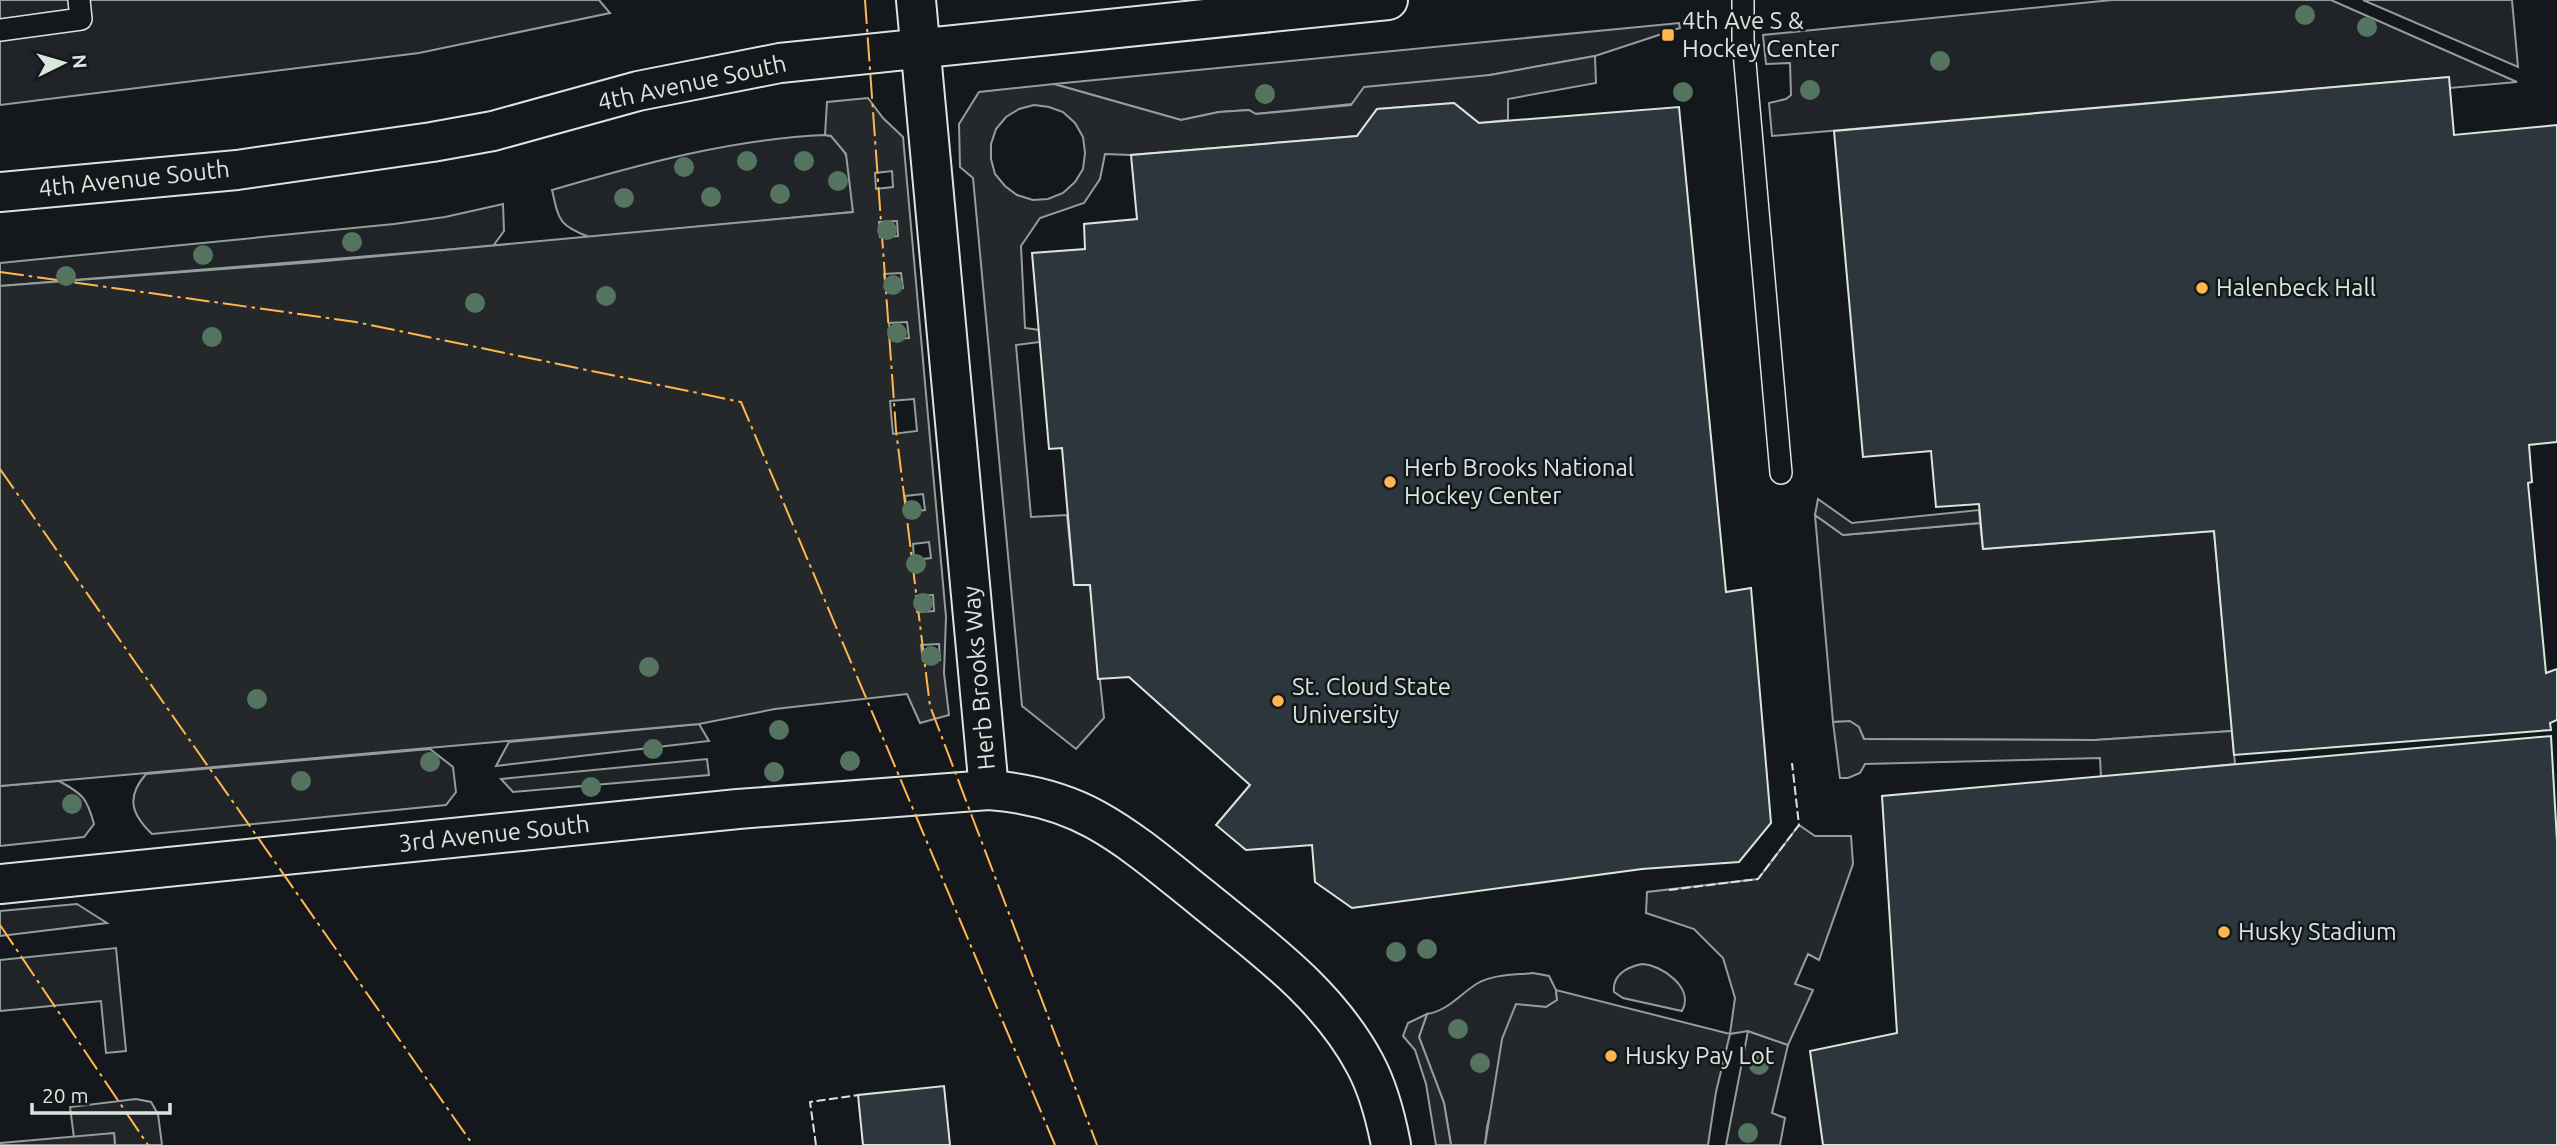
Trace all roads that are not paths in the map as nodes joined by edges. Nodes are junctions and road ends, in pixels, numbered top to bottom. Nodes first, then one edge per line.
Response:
1 (79, 0) edge
2 (916, 0) edge
3 (1388, 0) edge
4 (1743, 0) edge
5 (0, 30) edge
6 (920, 47) junction
7 (0, 192) edge
8 (1781, 473) dead end
9 (989, 790) junction
10 (0, 884) edge
11 (1391, 1145) edge

1 - 5 lane
2 - 6 street, Herb Brooks Way
3 - 6 street, 4th Avenue South
4 - 8 lane
6 - 7 street, 4th Avenue South
6 - 9 street, Herb Brooks Way
9 - 10 street, 3rd Avenue South
9 - 11 street, Herb Brooks Way

